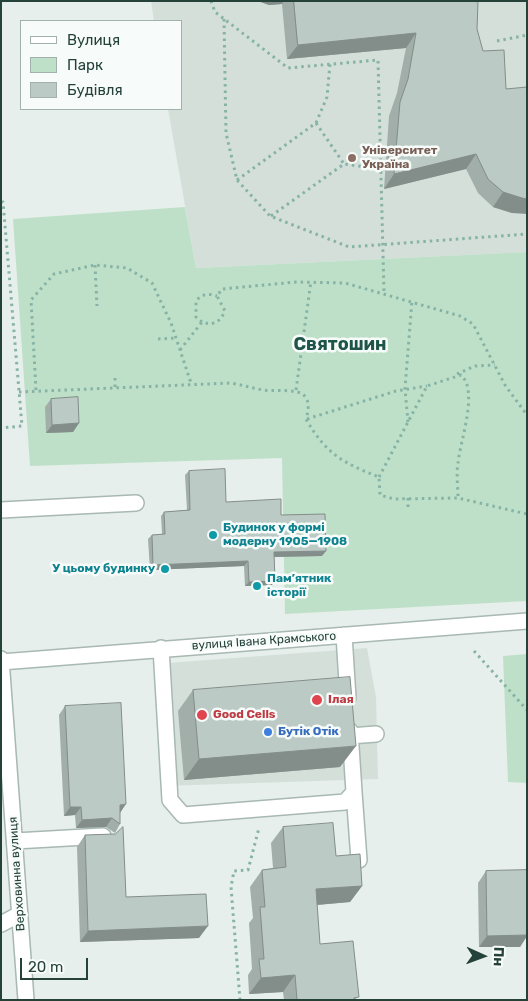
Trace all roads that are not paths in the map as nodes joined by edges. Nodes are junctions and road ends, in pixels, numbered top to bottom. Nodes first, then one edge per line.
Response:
1 (136, 503) dead end
2 (1, 510) edge
3 (527, 621) edge
4 (344, 635) junction
5 (161, 648) junction
6 (1, 661) edge
7 (376, 734) dead end
8 (350, 736) junction
9 (354, 792) junction
10 (106, 836) edge
11 (15, 841) junction
12 (359, 860) edge
13 (20, 914) junction
14 (1, 924) edge
15 (26, 1000) edge

1 - 2 street
3 - 4 street, вулиця Івана Крамського
4 - 5 street, вулиця Івана Крамського
4 - 8 street
5 - 6 street, вулиця Івана Крамського
5 - 9 street
6 - 11 street, Верховинна вулиця
7 - 8 street
8 - 9 street
9 - 12 street
10 - 11 street
11 - 13 street, Верховинна вулиця
13 - 14 street
13 - 15 street, Верховинна вулиця

